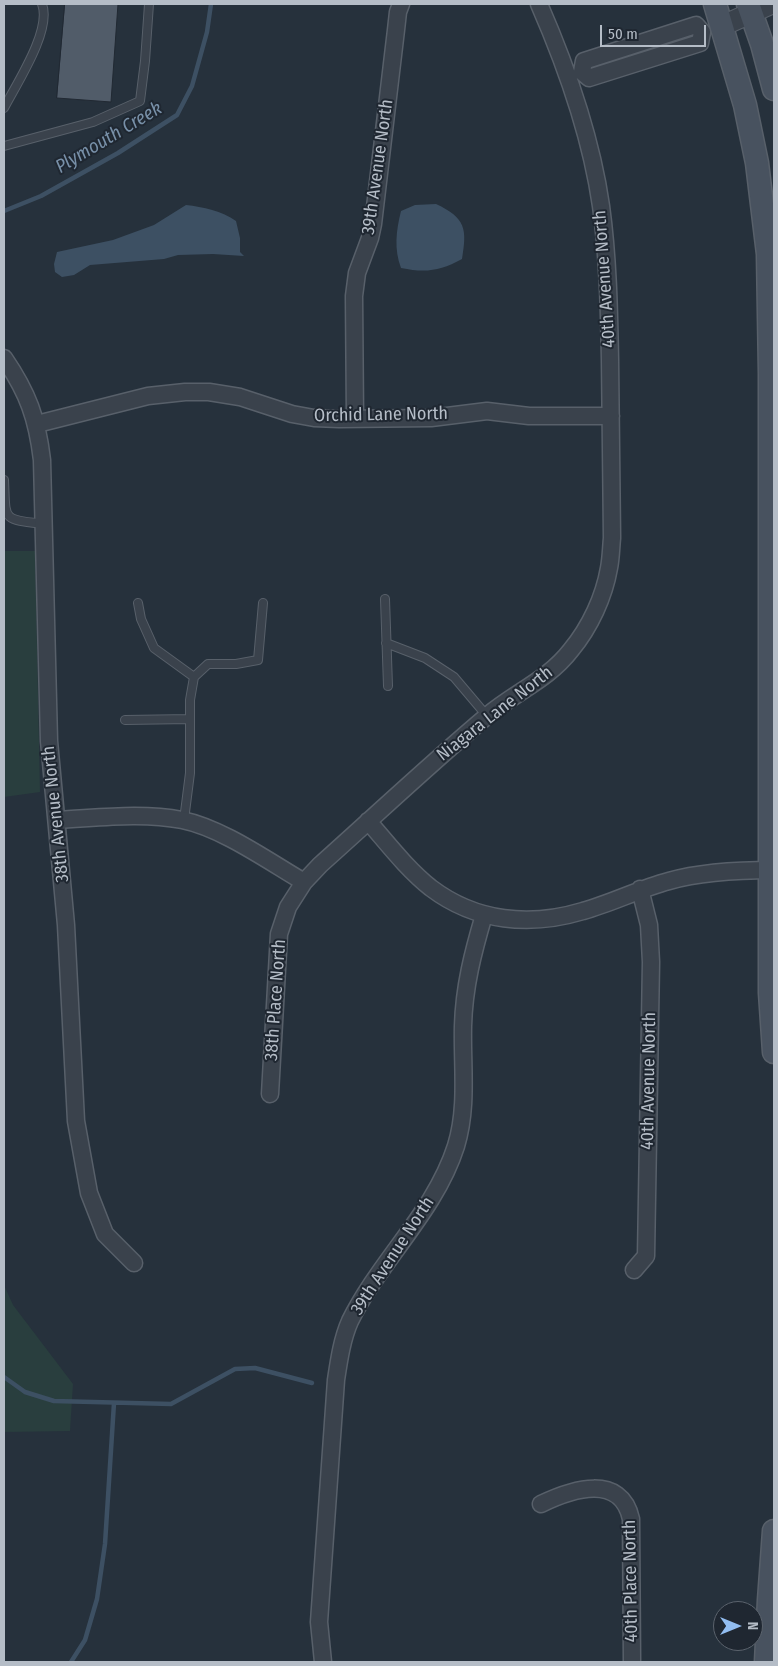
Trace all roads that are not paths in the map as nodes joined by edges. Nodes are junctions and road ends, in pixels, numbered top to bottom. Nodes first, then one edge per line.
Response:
1 (42, 4) edge
2 (149, 4) edge
3 (402, 4) edge
4 (539, 4) edge
5 (715, 4) edge
6 (757, 7) edge
7 (712, 29) junction
8 (575, 74) junction
9 (774, 89) edge
10 (4, 108) edge
11 (4, 146) edge
12 (4, 358) edge
13 (611, 416) junction
14 (355, 419) junction
15 (37, 424) junction
16 (4, 480) edge
17 (611, 504) joint
18 (44, 524) junction
19 (385, 599) dead end
20 (138, 603) dead end
21 (263, 603) dead end
22 (386, 643) junction
23 (194, 677) junction
24 (388, 686) dead end
25 (487, 716) junction
26 (190, 719) junction
27 (125, 720) dead end
28 (57, 820) junction
29 (184, 820) junction
30 (368, 822) junction
31 (772, 870) edge
32 (304, 882) junction
33 (640, 889) junction
34 (484, 915) junction
35 (774, 1052) edge
36 (270, 1094) dead end
37 (134, 1263) dead end
38 (634, 1270) dead end
39 (542, 1504) dead end
40 (774, 1531) edge
41 (323, 1662) edge
42 (632, 1662) edge
43 (766, 1662) edge

1 - 10 lane
2 - 11 lane
3 - 14 street, 39th Avenue North
4 - 8 street, 40th Avenue North
5 - 7 main road
6 - 7 street
6 - 9 main road
7 - 8 street
7 - 31 main road
8 - 13 street, 40th Avenue North
12 - 15 street, 38th Avenue North
13 - 14 street, Orchid Lane North
13 - 17 street, 40th Avenue North
14 - 15 street, Orchid Lane North
15 - 18 street, 38th Avenue North
16 - 18 lane
17 - 25 street, Niagara Lane North
18 - 28 street, 38th Avenue North
19 - 22 lane
20 - 23 lane
21 - 23 lane
22 - 24 lane
22 - 25 lane
23 - 26 lane
25 - 30 street, Niagara Lane North
26 - 27 lane
26 - 29 lane
28 - 29 street
28 - 37 street, 38th Avenue North
29 - 32 street
30 - 32 street, Niagara Lane North
30 - 34 street
31 - 33 street
31 - 35 main road
32 - 36 street, 38th Place North
33 - 34 street
33 - 38 street, 40th Avenue North
34 - 41 street, 39th Avenue North
39 - 42 street, 40th Place North
40 - 43 main road

